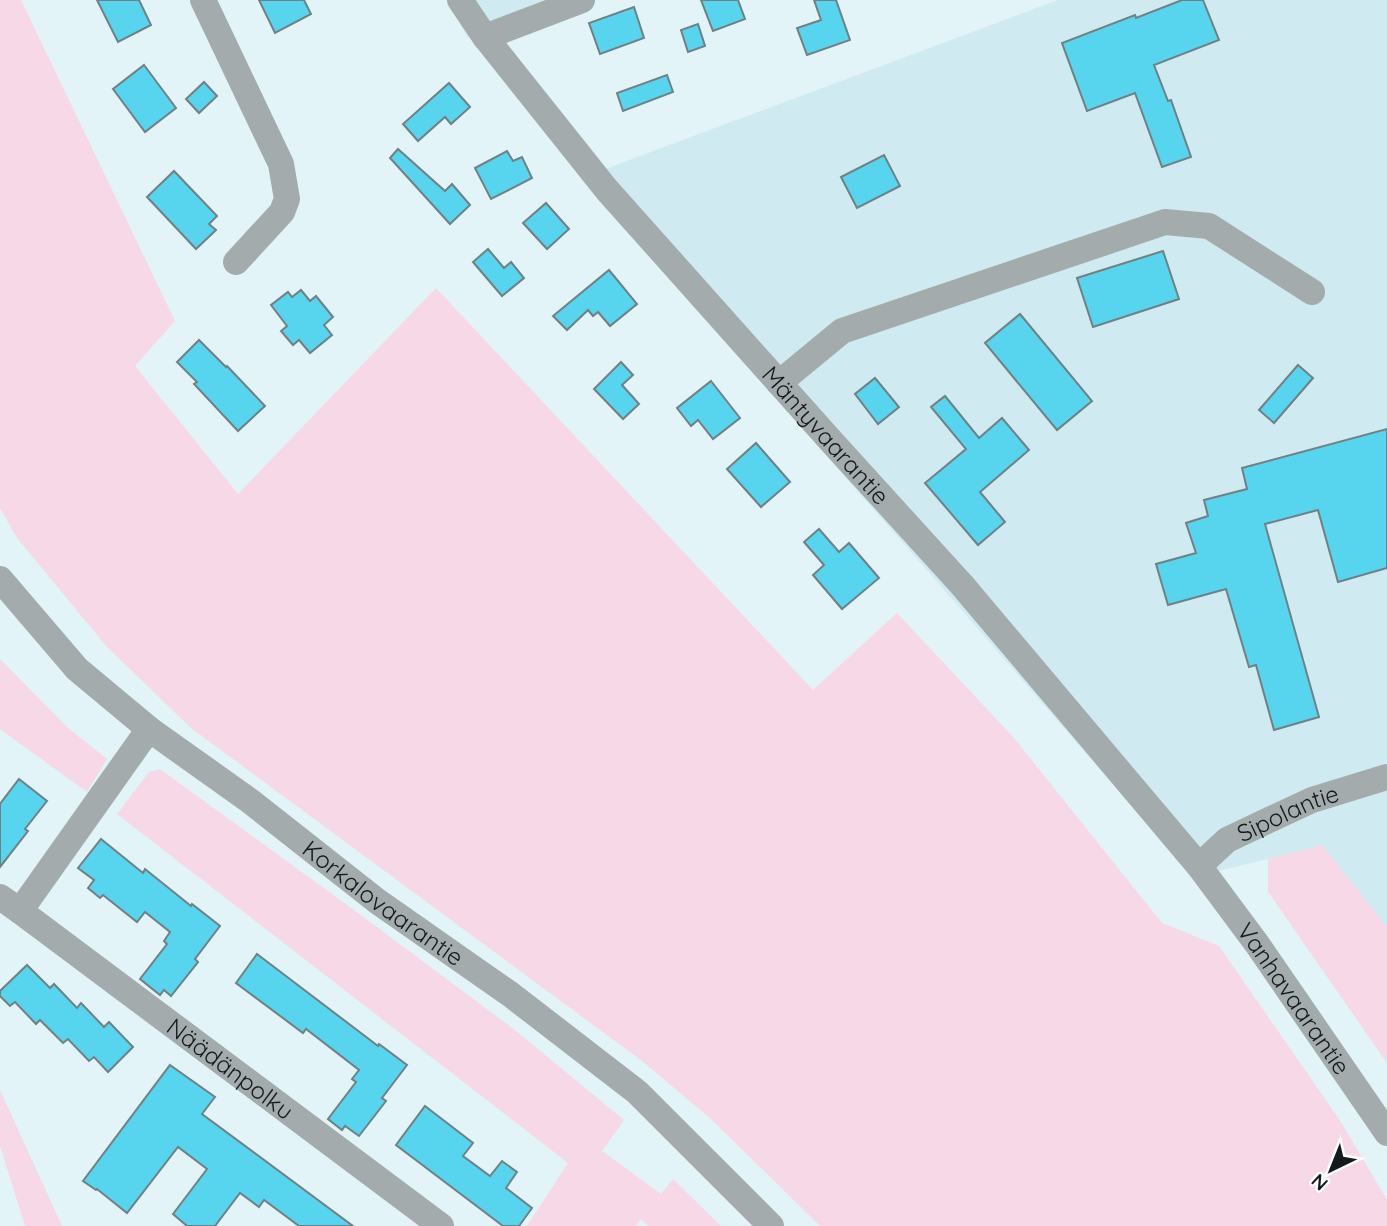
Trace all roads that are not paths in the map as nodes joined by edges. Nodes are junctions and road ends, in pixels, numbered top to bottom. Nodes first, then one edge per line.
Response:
1 (203, 0) edge
2 (460, 0) edge
3 (582, 0) edge
4 (485, 37) junction
5 (236, 262) dead end
6 (1312, 292) dead end
7 (779, 383) junction
8 (0, 579) edge
9 (149, 729) junction
10 (1387, 777) edge
11 (1199, 866) junction
12 (10, 904) edge
13 (1387, 1133) edge
14 (441, 1226) edge
15 (771, 1226) edge

1 - 5 street
2 - 4 street, Mäntyvaarantie
3 - 4 street
4 - 7 street, Mäntyvaarantie
6 - 7 street
7 - 11 street, Mäntyvaarantie
8 - 9 street, Korkalovaarantie
9 - 12 street, Näädänpolku
9 - 15 street, Korkalovaarantie
10 - 11 street, Sipolantie
11 - 13 street, Vanhavaarantie
12 - 14 street, Näädänpolku

